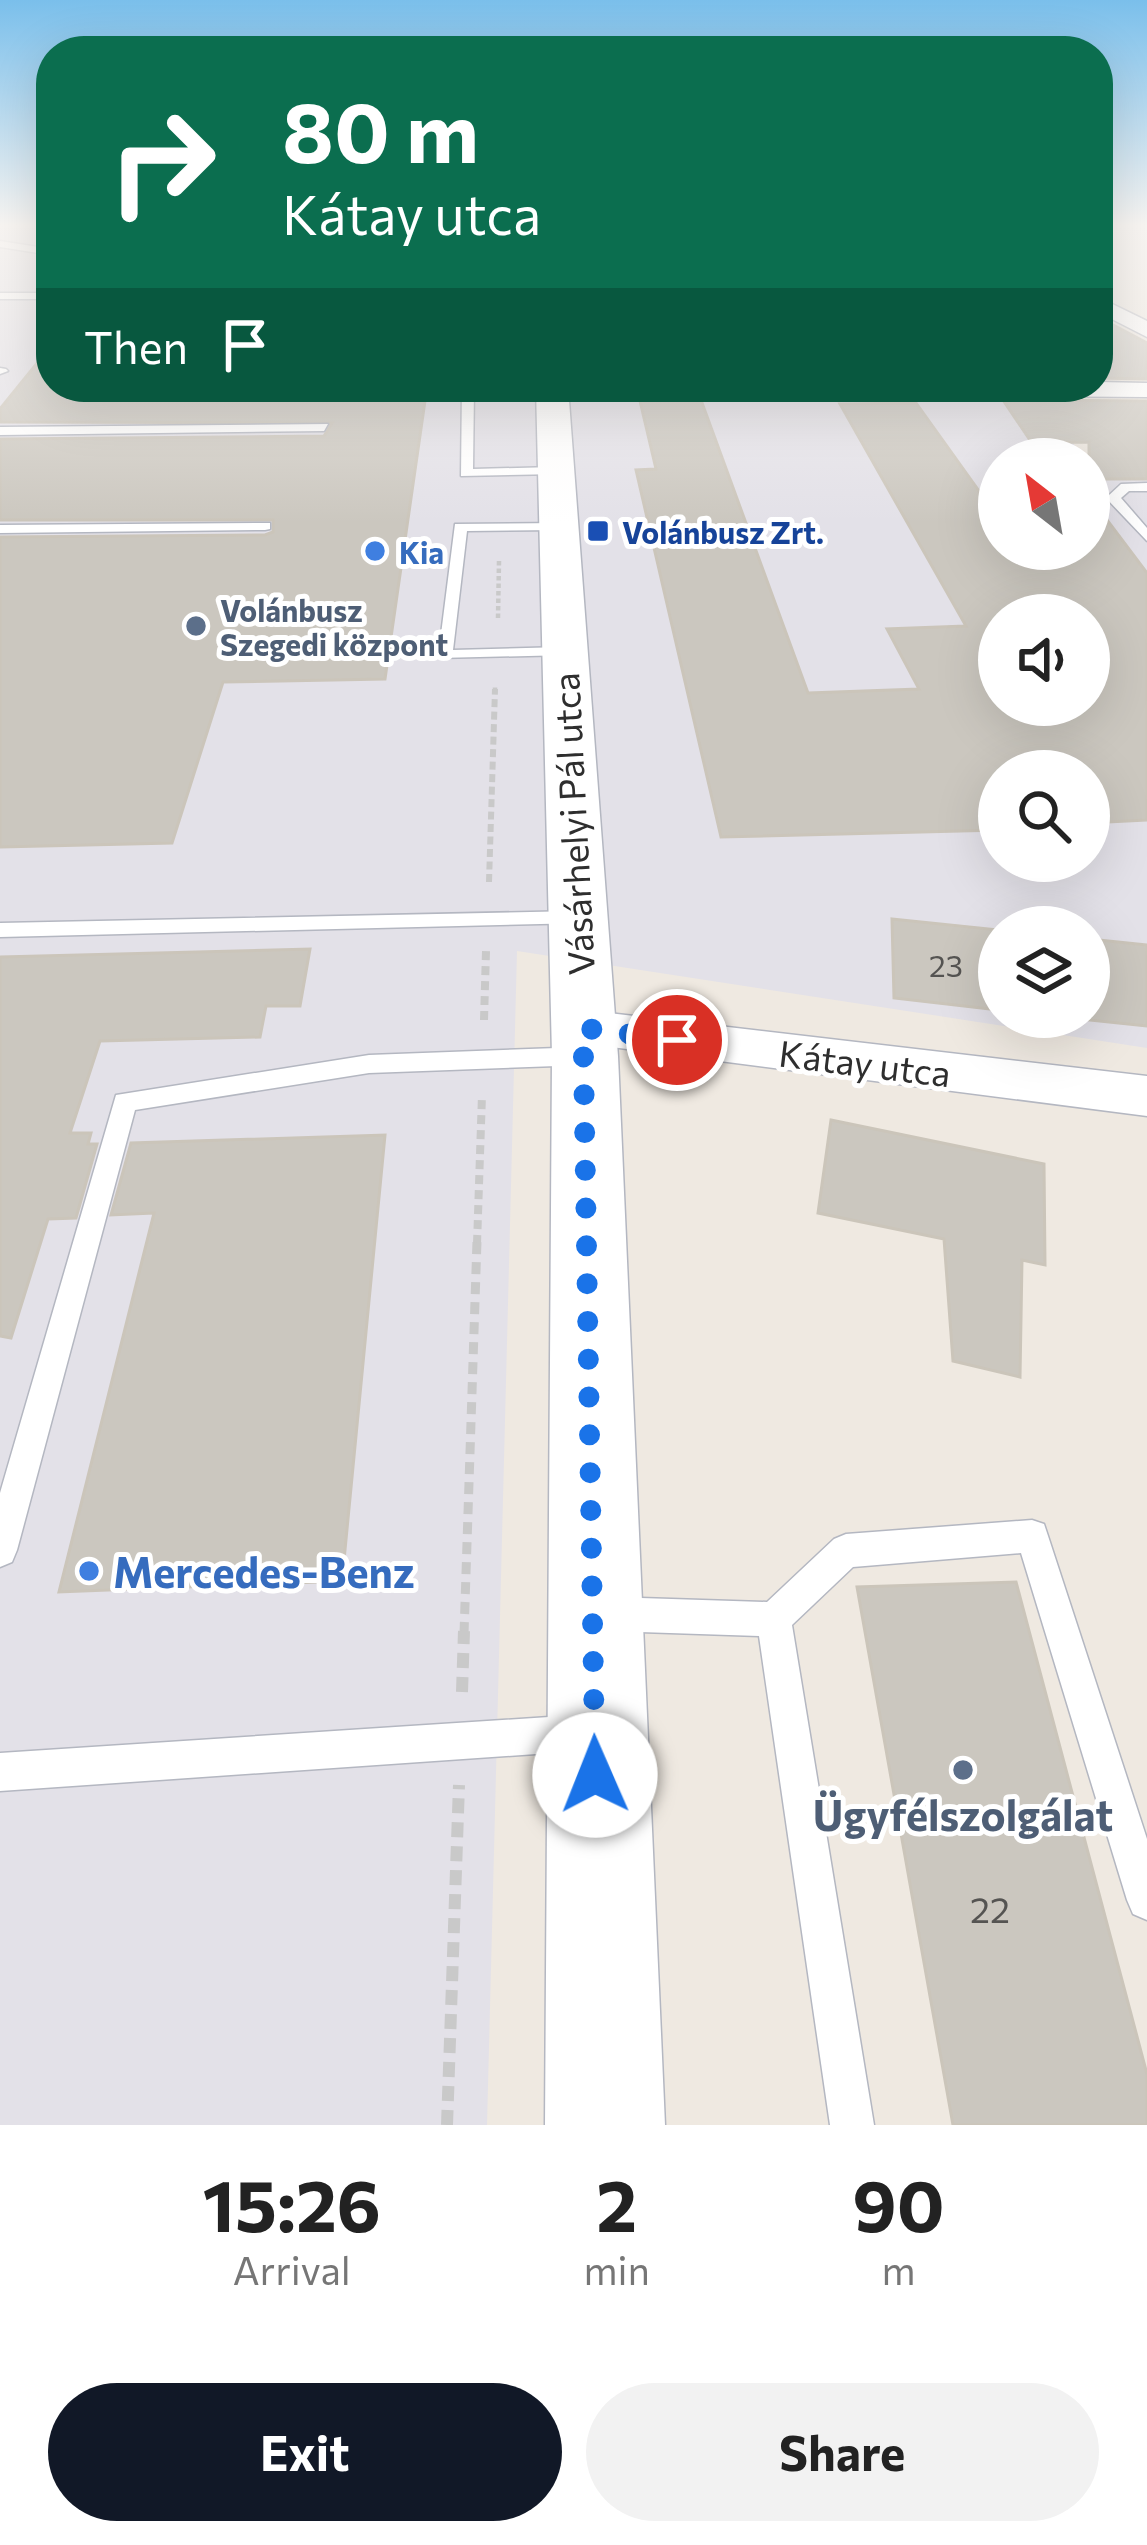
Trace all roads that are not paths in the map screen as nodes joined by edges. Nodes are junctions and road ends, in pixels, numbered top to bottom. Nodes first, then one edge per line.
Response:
1 (1113, 390) edge
2 (1147, 390) edge
3 (468, 402) edge
4 (550, 402) edge
5 (323, 428) dead end
6 (0, 430) edge
7 (1147, 487) edge
8 (537, 508) junction
9 (265, 526) dead end
10 (0, 529) edge
11 (1144, 529) edge
12 (530, 653) junction
13 (576, 918) junction
14 (0, 930) edge
15 (584, 1042) junction
16 (1147, 1096) edge
17 (0, 1550) edge
18 (592, 1613) junction
19 (774, 1619) junction
20 (593, 1731) junction
21 (0, 1772) edge
22 (1147, 1900) edge
23 (604, 2125) edge
24 (852, 2125) edge

1 - 2 street
3 - 8 lane
4 - 8 main road, Vásárhelyi Pál utca
5 - 6 lane
7 - 11 lane
8 - 12 main road, Vásárhelyi Pál utca
8 - 12 lane
9 - 10 lane
12 - 13 main road, Vásárhelyi Pál utca
13 - 14 lane
13 - 15 main road, Vásárhelyi Pál utca
15 - 16 street, Kátay utca
15 - 17 lane
15 - 18 main road, Vásárhelyi Pál utca
18 - 19 lane
18 - 20 main road, Vásárhelyi Pál utca
19 - 22 lane
19 - 24 lane
20 - 21 lane
20 - 23 main road, Vásárhelyi Pál utca

